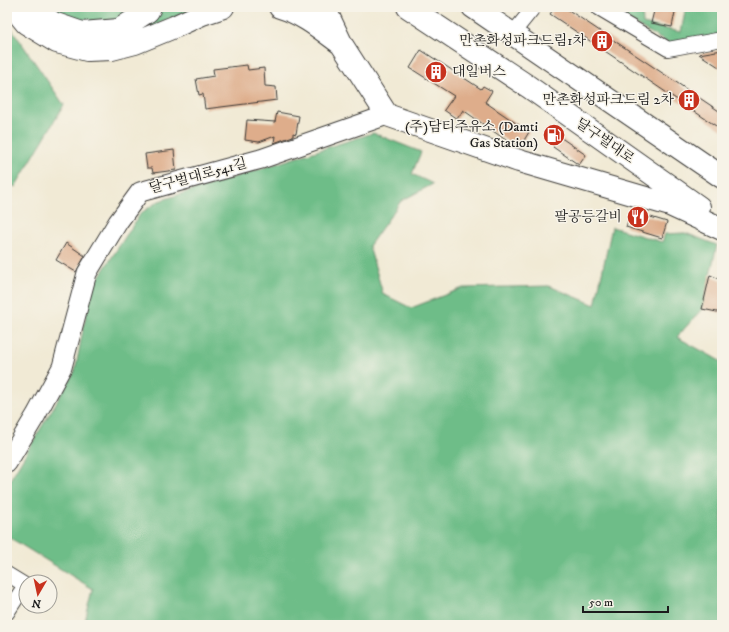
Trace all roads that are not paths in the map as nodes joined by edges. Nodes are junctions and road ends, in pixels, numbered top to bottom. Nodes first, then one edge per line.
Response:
1 (13, 7) edge
2 (32, 7) edge
3 (150, 7) edge
4 (223, 7) edge
5 (280, 7) edge
6 (324, 7) edge
7 (408, 7) edge
8 (473, 7) edge
9 (534, 7) edge
10 (597, 7) edge
11 (513, 33) junction
12 (722, 39) edge
13 (342, 45) junction
14 (387, 115) junction
15 (722, 177) edge
16 (722, 224) edge
17 (722, 229) edge
18 (7, 463) edge
19 (7, 574) edge
20 (7, 613) edge

1 - 4 main road
2 - 3 main road
5 - 13 main road
6 - 13 main road
7 - 16 main road, 달구벌대로
8 - 11 main road
9 - 11 street
10 - 12 street
11 - 15 main road
13 - 14 main road
14 - 17 main road
14 - 18 street, 달구벌대로541길
19 - 20 street

